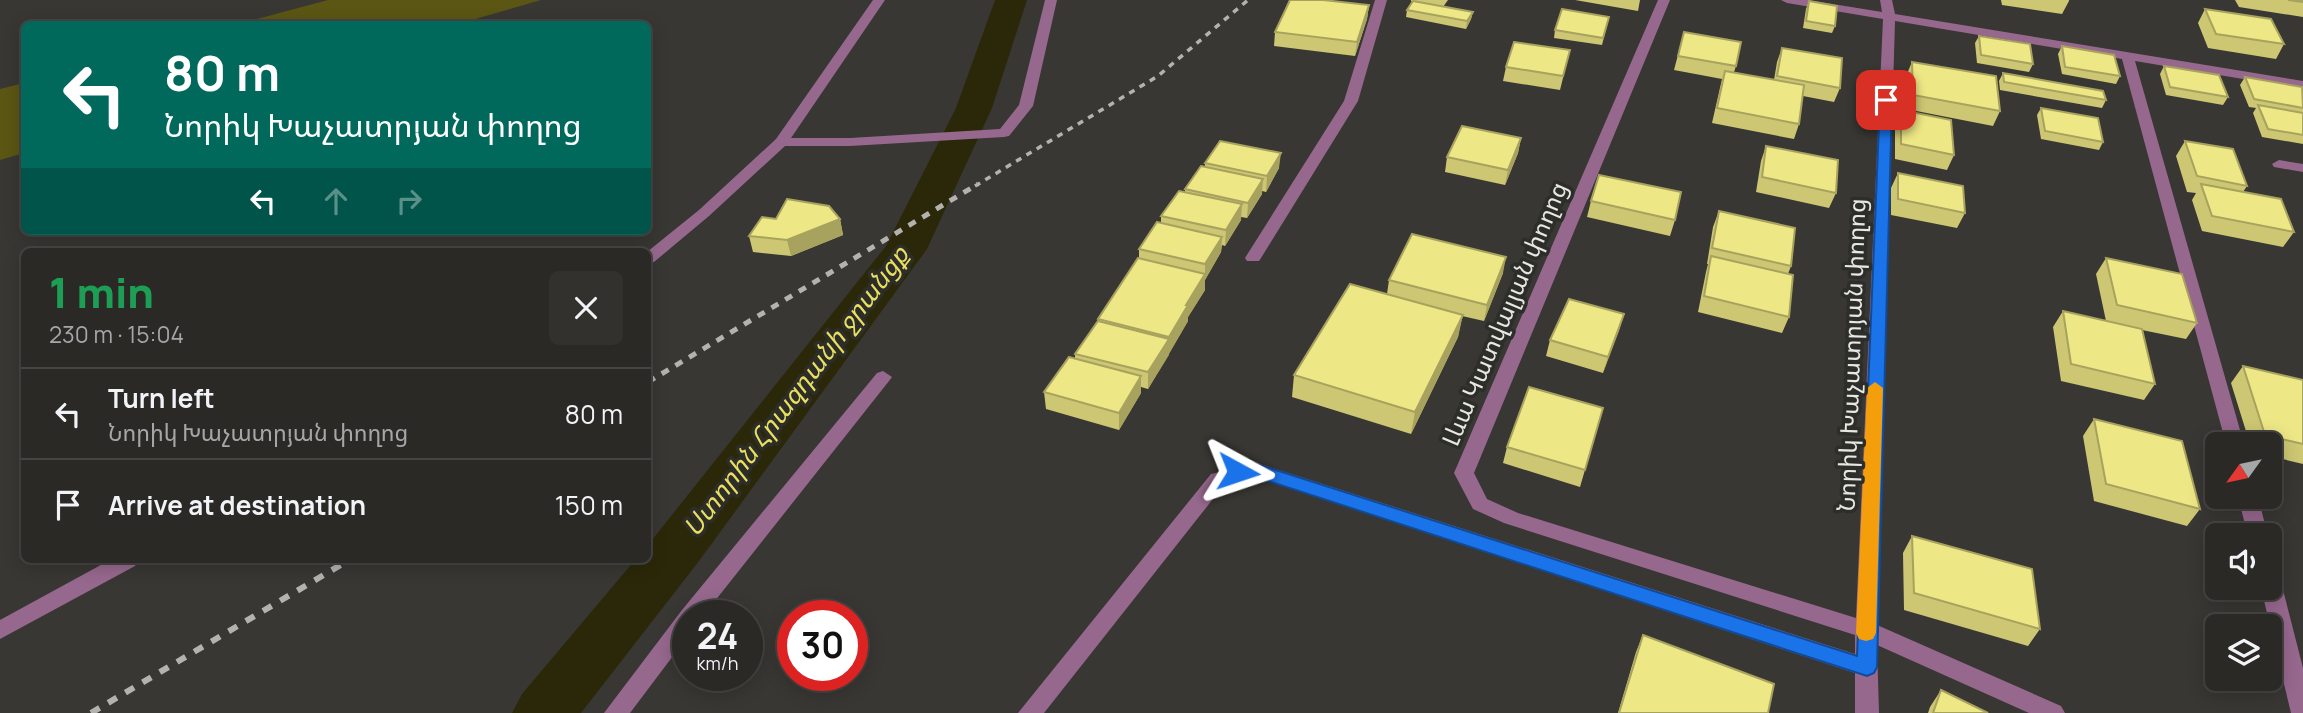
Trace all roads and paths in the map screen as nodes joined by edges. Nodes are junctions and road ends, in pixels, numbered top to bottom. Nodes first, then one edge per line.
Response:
1 (879, 0) edge
2 (1051, 0) edge
3 (1381, 0) edge
4 (1664, 0) edge
5 (1787, 0) edge
6 (1887, 8) edge
7 (2128, 58) junction
8 (2303, 85) edge
9 (781, 142) junction
10 (2279, 164) dead end
11 (2303, 168) edge
12 (651, 257) edge
13 (1254, 258) dead end
14 (883, 377) dead end
15 (2232, 432) edge
16 (123, 563) edge
17 (703, 600) edge
18 (2275, 600) edge
19 (0, 630) edge
20 (1866, 630) junction
21 (672, 640) edge
22 (1867, 667) junction
23 (2303, 712) edge
24 (616, 713) edge
25 (1030, 713) edge
26 (1867, 713) edge
27 (2053, 713) edge

1 - 9 street
2 - 9 street
3 - 13 street
4 - 20 street, Լևա Կատվալյան փողոց
5 - 6 street
6 - 7 street
6 - 20 street, Նորիկ Խաչատրյան փողոց
7 - 8 street
7 - 15 street
9 - 12 street
10 - 11 street
14 - 17 street
16 - 19 street
18 - 23 street
20 - 22 street, Նորիկ Խաչատրյան փողոց
20 - 27 street, Լևա Կատվալյան փողոց
21 - 24 street
22 - 25 street
22 - 26 street, Նորիկ Խաչատրյան փողոց

